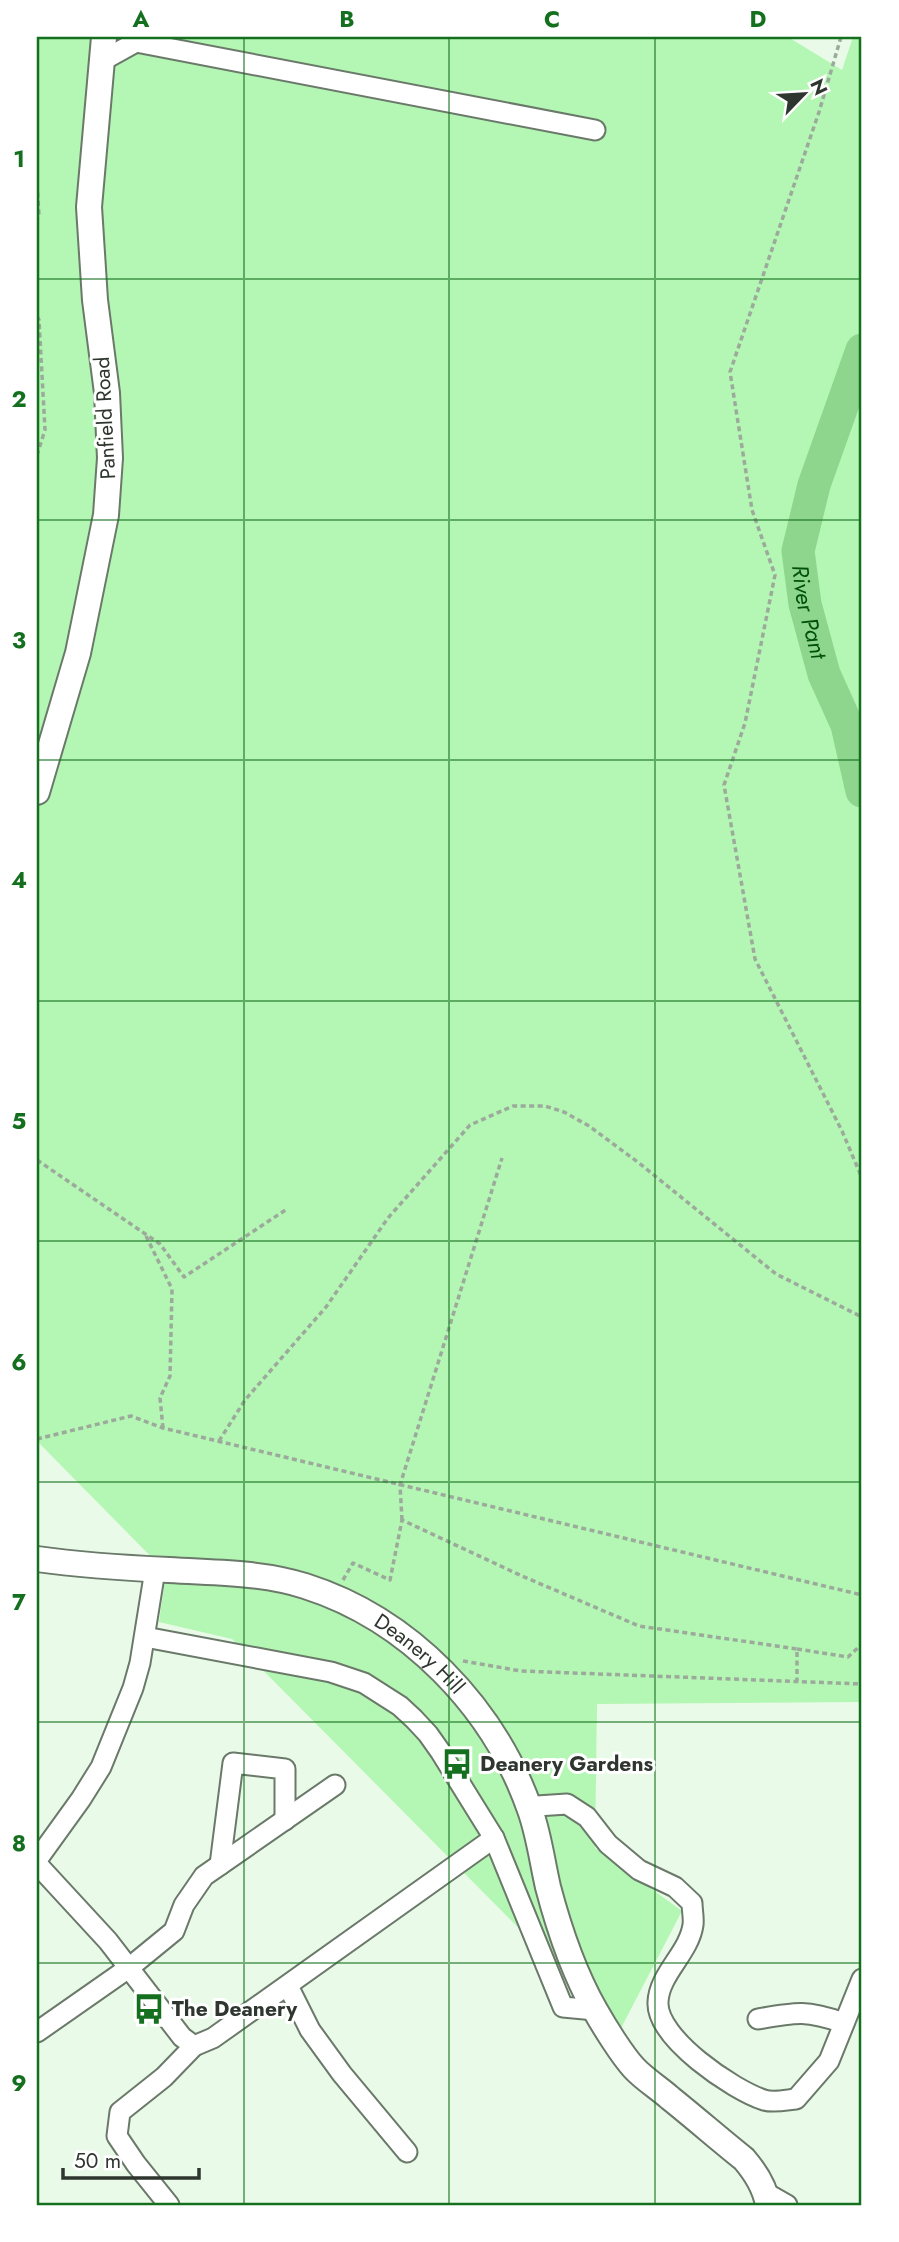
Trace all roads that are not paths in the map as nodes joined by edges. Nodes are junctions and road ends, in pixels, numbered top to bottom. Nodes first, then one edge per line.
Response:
1 (104, 37) edge
2 (100, 62) junction
3 (595, 130) dead end
4 (37, 792) edge
5 (37, 1559) edge
6 (155, 1570) junction
7 (145, 1637) junction
8 (335, 1785) dead end
9 (530, 1810) junction
10 (285, 1820) junction
11 (494, 1838) junction
12 (37, 1862) edge
13 (220, 1865) junction
14 (130, 1967) junction
15 (862, 1979) edge
16 (288, 1986) junction
17 (595, 2010) junction
18 (758, 2019) dead end
19 (844, 2023) junction
20 (37, 2032) edge
21 (194, 2046) junction
22 (407, 2152) dead end
23 (773, 2201) edge
24 (169, 2205) edge

1 - 2 main road, Panfield Road
2 - 3 street
2 - 4 main road, Panfield Road
5 - 6 main road, Deanery Hill
6 - 7 street
6 - 9 main road, Deanery Hill
7 - 11 street
7 - 12 street
8 - 10 street
9 - 17 main road, Deanery Hill
9 - 19 street
10 - 13 street
10 - 13 street
11 - 16 street
11 - 17 street
12 - 14 street
13 - 14 street
14 - 20 street
14 - 21 street
15 - 19 street
16 - 21 street
16 - 22 street
17 - 23 main road, Deanery Hill
18 - 19 street
21 - 24 street

